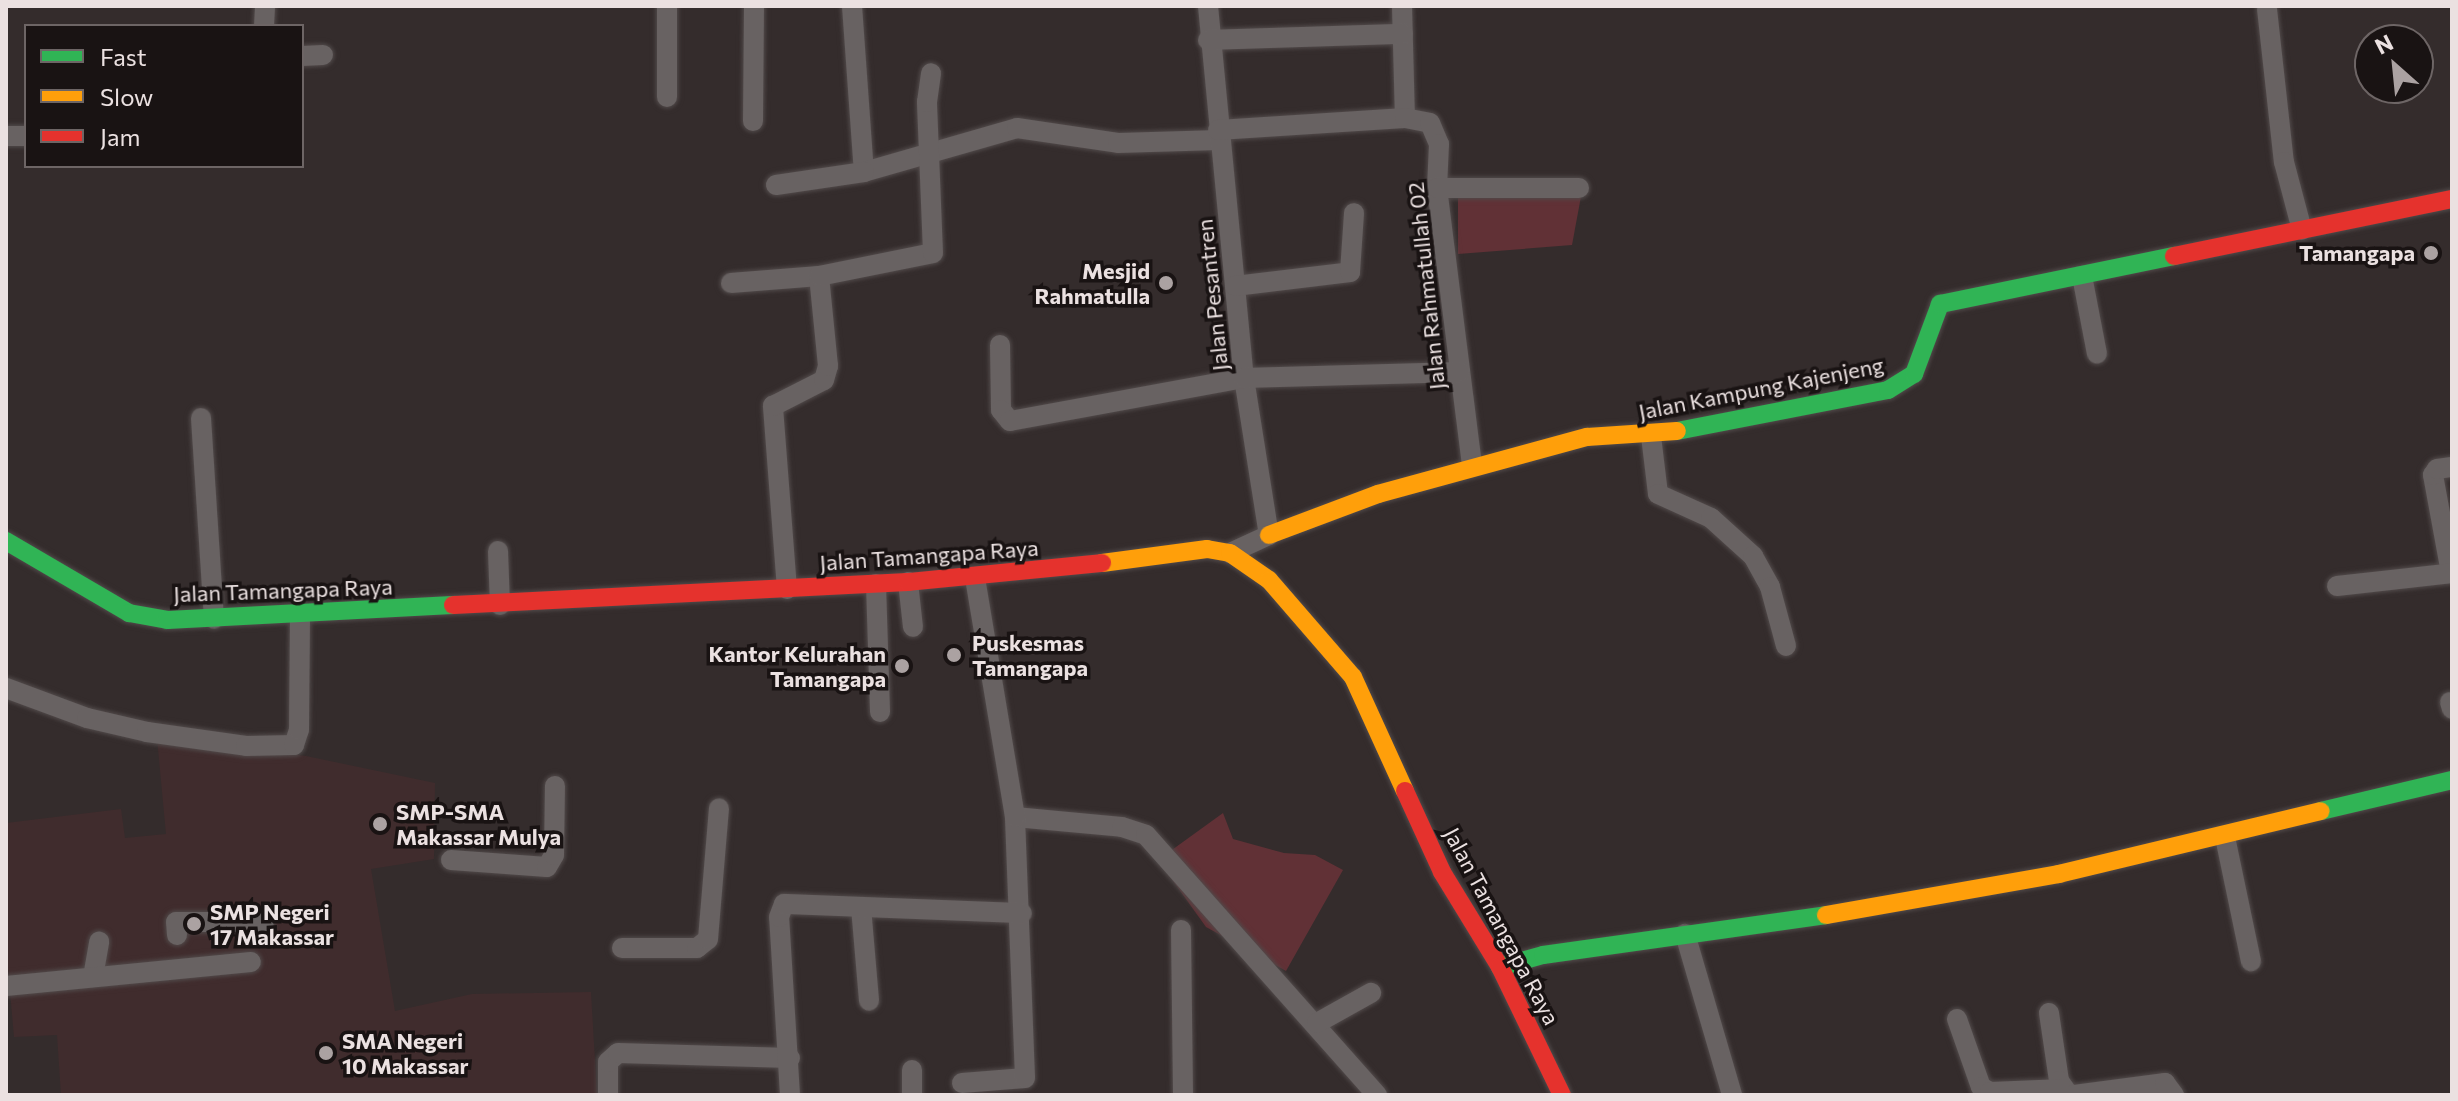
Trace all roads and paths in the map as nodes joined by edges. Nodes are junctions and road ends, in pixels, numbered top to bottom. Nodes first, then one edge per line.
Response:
1 (667, 6) edge
2 (754, 6) edge
3 (852, 6) edge
4 (1208, 6) edge
5 (1402, 6) edge
6 (2267, 9) dead end
7 (1403, 34) junction
8 (1208, 40) junction
9 (323, 55) dead end
10 (304, 56) edge
11 (931, 73) dead end
12 (667, 97) dead end
13 (1405, 118) junction
14 (753, 121) dead end
15 (1219, 135) junction
16 (930, 154) junction
17 (864, 172) junction
18 (776, 185) dead end
19 (1437, 188) junction
20 (1579, 188) dead end
21 (2452, 199) edge
22 (1354, 213) dead end
23 (2302, 230) junction
24 (819, 276) junction
25 (2082, 276) junction
26 (731, 283) dead end
27 (1235, 286) junction
28 (1000, 345) dead end
29 (2097, 354) dead end
30 (1460, 372) junction
31 (1244, 378) junction
32 (201, 418) dead end
33 (1651, 436) junction
34 (1472, 466) junction
35 (2452, 467) edge
36 (1269, 535) junction
37 (6, 541) edge
38 (498, 551) dead end
39 (1230, 553) junction
40 (2452, 573) edge
41 (975, 577) junction
42 (908, 582) junction
43 (876, 584) junction
44 (2337, 586) dead end
45 (787, 589) junction
46 (500, 605) junction
47 (300, 616) junction
48 (214, 619) junction
49 (913, 627) dead end
50 (1786, 646) dead end
51 (6, 688) edge
52 (880, 712) dead end
53 (2452, 780) edge
54 (555, 786) dead end
55 (719, 808) dead end
56 (1015, 817) junction
57 (2225, 837) junction
58 (451, 860) dead end
59 (861, 907) junction
60 (1022, 913) junction
61 (264, 922) dead end
62 (1181, 930) dead end
63 (1685, 934) junction
64 (177, 935) dead end
65 (99, 942) dead end
66 (622, 948) dead end
67 (2251, 961) dead end
68 (251, 962) dead end
69 (1500, 967) junction
70 (93, 977) junction
71 (6, 986) edge
72 (1371, 993) dead end
73 (869, 1001) dead end
74 (2049, 1013) dead end
75 (1957, 1019) dead end
76 (1317, 1023) junction
77 (790, 1058) junction
78 (912, 1070) dead end
79 (962, 1083) dead end
80 (1025, 1086) edge
81 (2069, 1093) edge
82 (608, 1095) edge
83 (790, 1095) edge
84 (912, 1095) edge
85 (1183, 1095) edge
86 (1377, 1095) edge
87 (1562, 1095) edge
88 (1732, 1095) edge
89 (2174, 1095) edge

1 - 12 street
2 - 14 street
3 - 17 street
4 - 8 street, Jalan Pesantren
5 - 7 street
6 - 23 street
7 - 8 street
7 - 13 street
8 - 15 street, Jalan Pesantren
9 - 10 street
11 - 16 street
13 - 15 street
13 - 19 street, Jalan Rahmatullah 02
15 - 16 street
15 - 27 street, Jalan Pesantren
16 - 17 street
16 - 24 street
17 - 18 street
19 - 20 street
19 - 30 street, Jalan Rahmatullah 02
21 - 23 street, Jalan Kampung Kajenjeng
22 - 27 street
23 - 25 street, Jalan Kampung Kajenjeng
24 - 26 street
24 - 45 street
25 - 29 street
25 - 33 street, Jalan Kampung Kajenjeng
27 - 31 street, Jalan Pesantren
28 - 31 street
30 - 31 street
30 - 34 street, Jalan Rahmatullah 02
31 - 36 street, Jalan Pesantren
32 - 48 street
33 - 34 street, Jalan Kampung Kajenjeng
33 - 50 street
34 - 36 street, Jalan Kampung Kajenjeng
35 - 40 street
36 - 39 street
37 - 48 street, Jalan Tamangapa Raya
38 - 46 street
39 - 41 street, Jalan Tamangapa Raya
39 - 69 street, Jalan Tamangapa Raya
40 - 44 street
41 - 42 street, Jalan Tamangapa Raya
41 - 56 street
42 - 43 street, Jalan Tamangapa Raya
42 - 49 street
43 - 45 street, Jalan Tamangapa Raya
43 - 52 street
45 - 46 street, Jalan Tamangapa Raya
46 - 47 street, Jalan Tamangapa Raya
47 - 48 street, Jalan Tamangapa Raya
47 - 51 street
53 - 57 street
54 - 58 street
55 - 66 street
56 - 60 street
56 - 76 street
57 - 63 street
57 - 67 street
59 - 60 street
59 - 73 street
59 - 77 street
60 - 80 street
61 - 64 street
62 - 85 street
63 - 69 street
63 - 88 street
65 - 70 street
68 - 70 street
69 - 87 street, Jalan Tamangapa Raya
70 - 71 street
72 - 76 street
74 - 81 street
75 - 81 street
76 - 86 street
77 - 82 street
77 - 83 street
78 - 84 street
79 - 80 street
81 - 89 street

